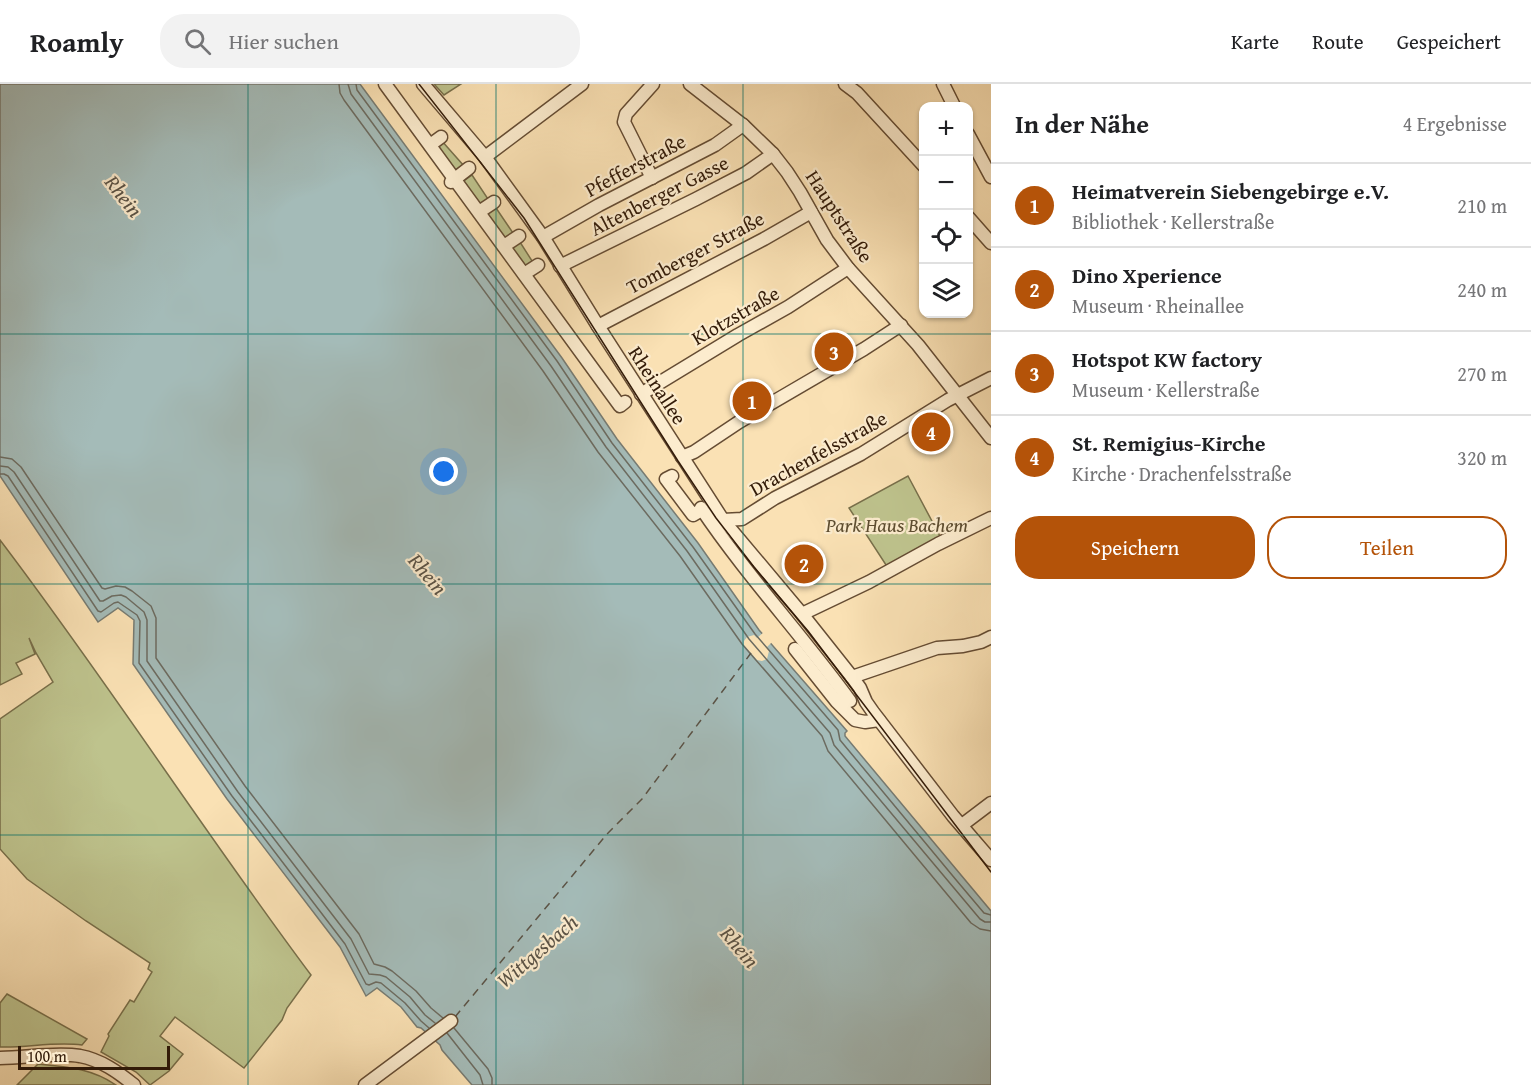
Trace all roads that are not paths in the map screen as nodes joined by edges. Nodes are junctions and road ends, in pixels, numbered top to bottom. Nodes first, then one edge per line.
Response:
1 (385, 84) edge
2 (423, 84) edge
3 (582, 84) edge
4 (653, 84) edge
5 (690, 84) edge
6 (845, 84) edge
7 (943, 84) edge
8 (952, 102) edge
9 (743, 125) junction
10 (441, 137) dead end
11 (973, 142) edge
12 (430, 145) junction
13 (773, 154) junction
14 (485, 157) junction
15 (919, 161) edge
16 (469, 168) dead end
17 (991, 177) edge
18 (652, 178) junction
19 (453, 180) junction
20 (494, 202) dead end
21 (479, 212) junction
22 (811, 212) junction
23 (973, 219) edge
24 (986, 227) edge
25 (519, 236) dead end
26 (543, 237) junction
27 (991, 243) edge
28 (504, 246) junction
29 (538, 265) dead end
30 (560, 266) junction
31 (848, 268) junction
32 (524, 274) junction
33 (901, 325) junction
34 (598, 326) junction
35 (991, 378) edge
36 (641, 394) junction
37 (957, 395) junction
38 (621, 405) dead end
39 (991, 438) edge
40 (682, 458) junction
41 (672, 476) dead end
42 (991, 518) edge
43 (719, 525) junction
44 (802, 614) junction
45 (991, 637) edge
46 (852, 677) junction
47 (866, 702) junction
48 (846, 703) junction
49 (879, 720) junction
50 (991, 803) edge
51 (962, 825) junction
52 (991, 860) edge
53 (451, 1021) dead end
54 (0, 1058) edge
55 (134, 1085) edge
56 (365, 1085) edge

1 - 12 street
2 - 14 street, Rheinallee
3 - 14 street
4 - 18 street
5 - 9 street, Hauptstraße
6 - 15 street
7 - 8 street
9 - 13 street, Hauptstraße
9 - 18 street, Pfefferstraße
10 - 12 street
11 - 17 street
12 - 19 street
13 - 22 street, Hauptstraße
13 - 30 street, Altenberger Gasse
14 - 26 street, Rheinallee
16 - 19 street
18 - 26 street, Pfefferstraße
19 - 21 street
20 - 21 street
21 - 28 street
22 - 31 street, Hauptstraße
22 - 34 street, Tomberger Straße
23 - 24 street
24 - 27 street
25 - 28 street
26 - 30 street, Rheinallee
28 - 32 street
29 - 32 street
30 - 34 street, Rheinallee
31 - 33 street, Hauptstraße
31 - 36 street, Klotzstraße
32 - 38 street
33 - 37 street, Hauptstraße
33 - 40 street
34 - 36 street, Rheinallee
35 - 37 street, Drachenfelsstraße
36 - 40 street, Rheinallee
37 - 39 street, Hauptstraße
37 - 43 street, Drachenfelsstraße
40 - 43 street, Rheinallee
41 - 43 street
42 - 44 street
43 - 44 street, Rheinallee
43 - 48 street, Rheinallee
44 - 46 street, Rheinallee
45 - 46 street
46 - 47 street, Rheinallee
47 - 48 street
47 - 49 street, Rheinallee
48 - 49 street, Rheinallee
49 - 51 street, Rheinallee
50 - 51 street
51 - 52 street, Rheinallee
53 - 56 street
54 - 55 street

